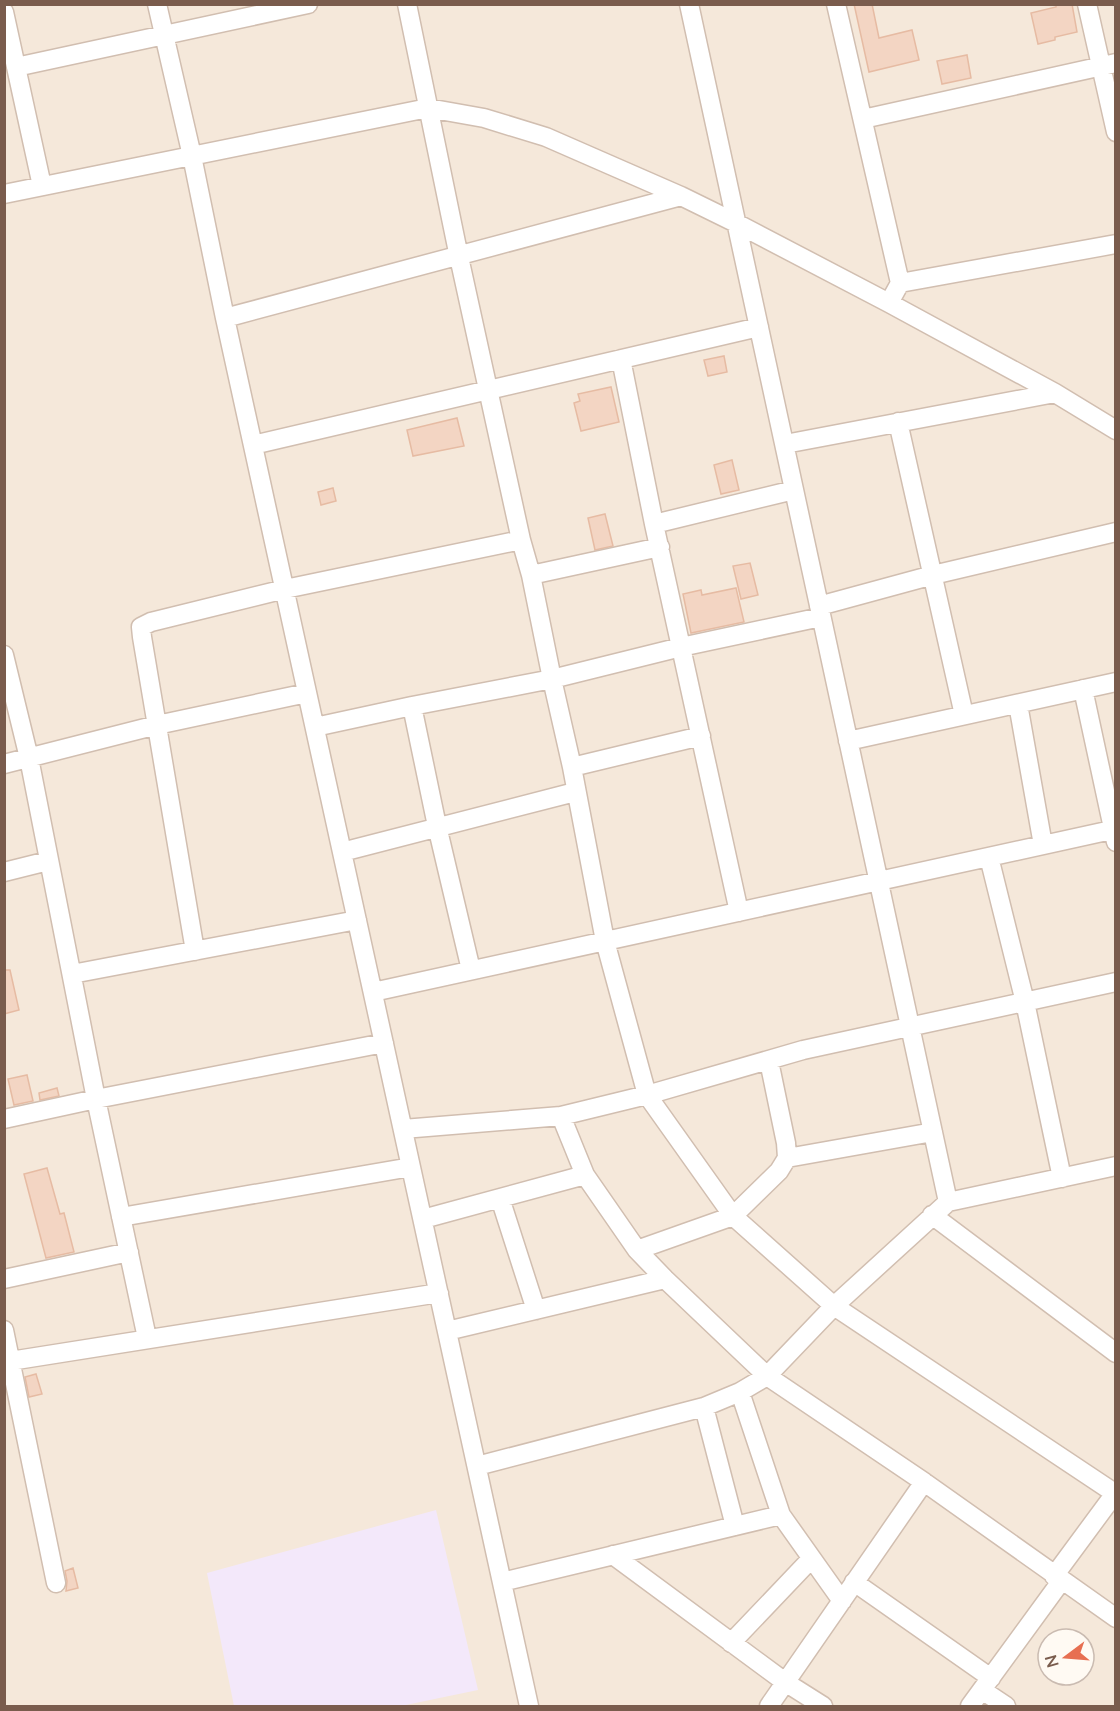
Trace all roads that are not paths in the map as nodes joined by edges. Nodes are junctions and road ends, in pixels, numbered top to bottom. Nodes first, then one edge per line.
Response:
1 (157, 4) edge
2 (308, 4) edge
3 (407, 4) edge
4 (689, 4) edge
5 (836, 4) edge
6 (1088, 4) edge
7 (4, 12) edge
8 (164, 36) junction
9 (1108, 65) edge
10 (16, 67) junction
11 (428, 108) junction
12 (863, 119) junction
13 (1116, 132) edge
14 (192, 156) junction
15 (42, 186) junction
16 (4, 194) edge
17 (681, 196) junction
18 (736, 223) junction
19 (1116, 244) edge
20 (459, 256) junction
21 (900, 283) junction
22 (889, 303) junction
23 (225, 318) junction
24 (759, 327) junction
25 (621, 359) junction
26 (489, 390) junction
27 (1055, 393) junction
28 (898, 422) junction
29 (1116, 430) edge
30 (785, 444) junction
31 (253, 445) junction
32 (794, 490) junction
33 (654, 524) junction
34 (1116, 532) edge
35 (521, 540) junction
36 (660, 547) junction
37 (531, 575) junction
38 (933, 575) junction
39 (285, 589) junction
40 (820, 611) junction
41 (681, 647) junction
42 (4, 655) edge
43 (552, 679) junction
44 (1116, 682) edge
45 (1083, 689) junction
46 (307, 693) junction
47 (1018, 704) junction
48 (412, 706) junction
49 (964, 716) junction
50 (157, 725) junction
51 (315, 727) junction
52 (701, 736) junction
53 (848, 741) junction
54 (29, 758) junction
55 (4, 764) edge
56 (572, 767) junction
57 (576, 792) junction
58 (438, 826) junction
59 (1115, 834) edge
60 (1043, 845) junction
61 (342, 852) junction
62 (989, 857) junction
63 (48, 861) junction
64 (4, 872) edge
65 (879, 881) junction
66 (739, 912) junction
67 (357, 920) junction
68 (605, 941) junction
69 (195, 951) junction
70 (471, 970) junction
71 (72, 974) junction
72 (1116, 982) edge
73 (373, 992) junction
74 (1025, 1002) junction
75 (910, 1027) junction
76 (384, 1043) junction
77 (769, 1061) junction
78 (647, 1095) junction
79 (96, 1099) junction
80 (561, 1116) junction
81 (4, 1119) edge
82 (403, 1129) junction
83 (933, 1132) junction
84 (787, 1158) junction
85 (1116, 1166) edge
86 (411, 1167) junction
87 (585, 1175) junction
88 (1062, 1178) junction
89 (500, 1198) junction
90 (948, 1202) junction
91 (932, 1215) junction
92 (733, 1216) junction
93 (121, 1218) junction
94 (423, 1219) junction
95 (637, 1250) junction
96 (129, 1252) junction
97 (4, 1279) edge
98 (665, 1279) junction
99 (439, 1293) junction
100 (834, 1306) junction
101 (536, 1310) junction
102 (4, 1330) edge
103 (447, 1331) junction
104 (147, 1338) junction
105 (1116, 1353) edge
106 (8, 1361) edge
107 (767, 1376) junction
108 (740, 1392) junction
109 (704, 1407) junction
110 (477, 1466) junction
111 (924, 1482) junction
112 (1115, 1493) edge
113 (781, 1515) junction
114 (735, 1526) junction
115 (613, 1555) junction
116 (811, 1559) junction
117 (1058, 1578) junction
118 (502, 1582) junction
119 (854, 1582) junction
120 (56, 1583) dead end
121 (842, 1601) junction
122 (1116, 1618) edge
123 (731, 1643) junction
124 (785, 1682) junction
125 (986, 1684) junction
126 (529, 1707) edge
127 (769, 1707) edge
128 (823, 1707) edge
129 (970, 1707) edge
130 (1006, 1707) edge

1 - 8 street
2 - 8 street
3 - 11 street
4 - 18 street
5 - 12 street
6 - 9 street
7 - 10 street
8 - 10 street
8 - 14 street
9 - 12 street
9 - 13 street
10 - 15 street
11 - 14 street
11 - 17 street
11 - 20 street
12 - 21 street
14 - 15 street
14 - 23 street
15 - 16 street
17 - 18 street
17 - 20 street
18 - 22 street
18 - 24 street
19 - 21 street
20 - 23 street
20 - 26 street
21 - 22 street
22 - 27 street
23 - 31 street
24 - 25 street
24 - 30 street
25 - 26 street
25 - 33 street
26 - 31 street
26 - 35 street
27 - 28 street
27 - 29 street
28 - 30 street
28 - 38 street
30 - 32 street
31 - 39 street
32 - 33 street
32 - 40 street
33 - 36 street
34 - 38 street
35 - 37 street
35 - 39 street
36 - 37 street
36 - 41 street
37 - 43 street
38 - 40 street
38 - 49 street
39 - 46 street
39 - 50 street
40 - 41 street
40 - 53 street
41 - 43 street
41 - 52 street
42 - 54 street
43 - 48 street
43 - 56 street
44 - 45 street
45 - 47 street
45 - 59 street
46 - 50 street
46 - 51 street
47 - 49 street
47 - 60 street
48 - 51 street
48 - 58 street
49 - 53 street
50 - 54 street
50 - 69 street
51 - 61 street
52 - 56 street
52 - 66 street
53 - 65 street
54 - 55 street
54 - 63 street
56 - 57 street
57 - 58 street
57 - 68 street
58 - 61 street
58 - 70 street
59 - 60 street
60 - 62 street
61 - 67 street
62 - 65 street
62 - 74 street
63 - 64 street
63 - 71 street
65 - 66 street
65 - 75 street
66 - 68 street
67 - 69 street
67 - 73 street
68 - 70 street
68 - 78 street
69 - 71 street
70 - 73 street
71 - 79 street
72 - 74 street
73 - 76 street
74 - 75 street
74 - 88 street
75 - 77 street
75 - 83 street
76 - 79 street
76 - 82 street
77 - 78 street
77 - 84 street
78 - 80 street
78 - 92 street
79 - 81 street
79 - 93 street
80 - 82 street
80 - 87 street
82 - 86 street
83 - 84 street
83 - 90 street
84 - 92 street
85 - 88 street
86 - 93 street
86 - 94 street
87 - 89 street
87 - 95 street
88 - 90 street
89 - 94 street
89 - 101 street
90 - 91 street
91 - 100 street
91 - 105 street
92 - 95 street
92 - 100 street
93 - 96 street
94 - 99 street
95 - 98 street
96 - 97 street
96 - 104 street
98 - 101 street
98 - 107 street
99 - 103 street
99 - 104 street
100 - 107 street
100 - 112 street
101 - 103 street
102 - 106 street
103 - 110 street
104 - 106 street
106 - 120 street
107 - 108 street
107 - 111 street
108 - 109 street
108 - 113 street
109 - 110 street
109 - 114 street
110 - 118 street
111 - 117 street
111 - 119 street
112 - 117 street
113 - 114 street
113 - 116 street
114 - 115 street
115 - 118 street
115 - 123 street
116 - 121 street
116 - 123 street
117 - 122 street
117 - 125 street
118 - 126 street
119 - 121 street
119 - 125 street
121 - 124 street
123 - 124 street
124 - 127 street
124 - 128 street
125 - 129 street
125 - 130 street

